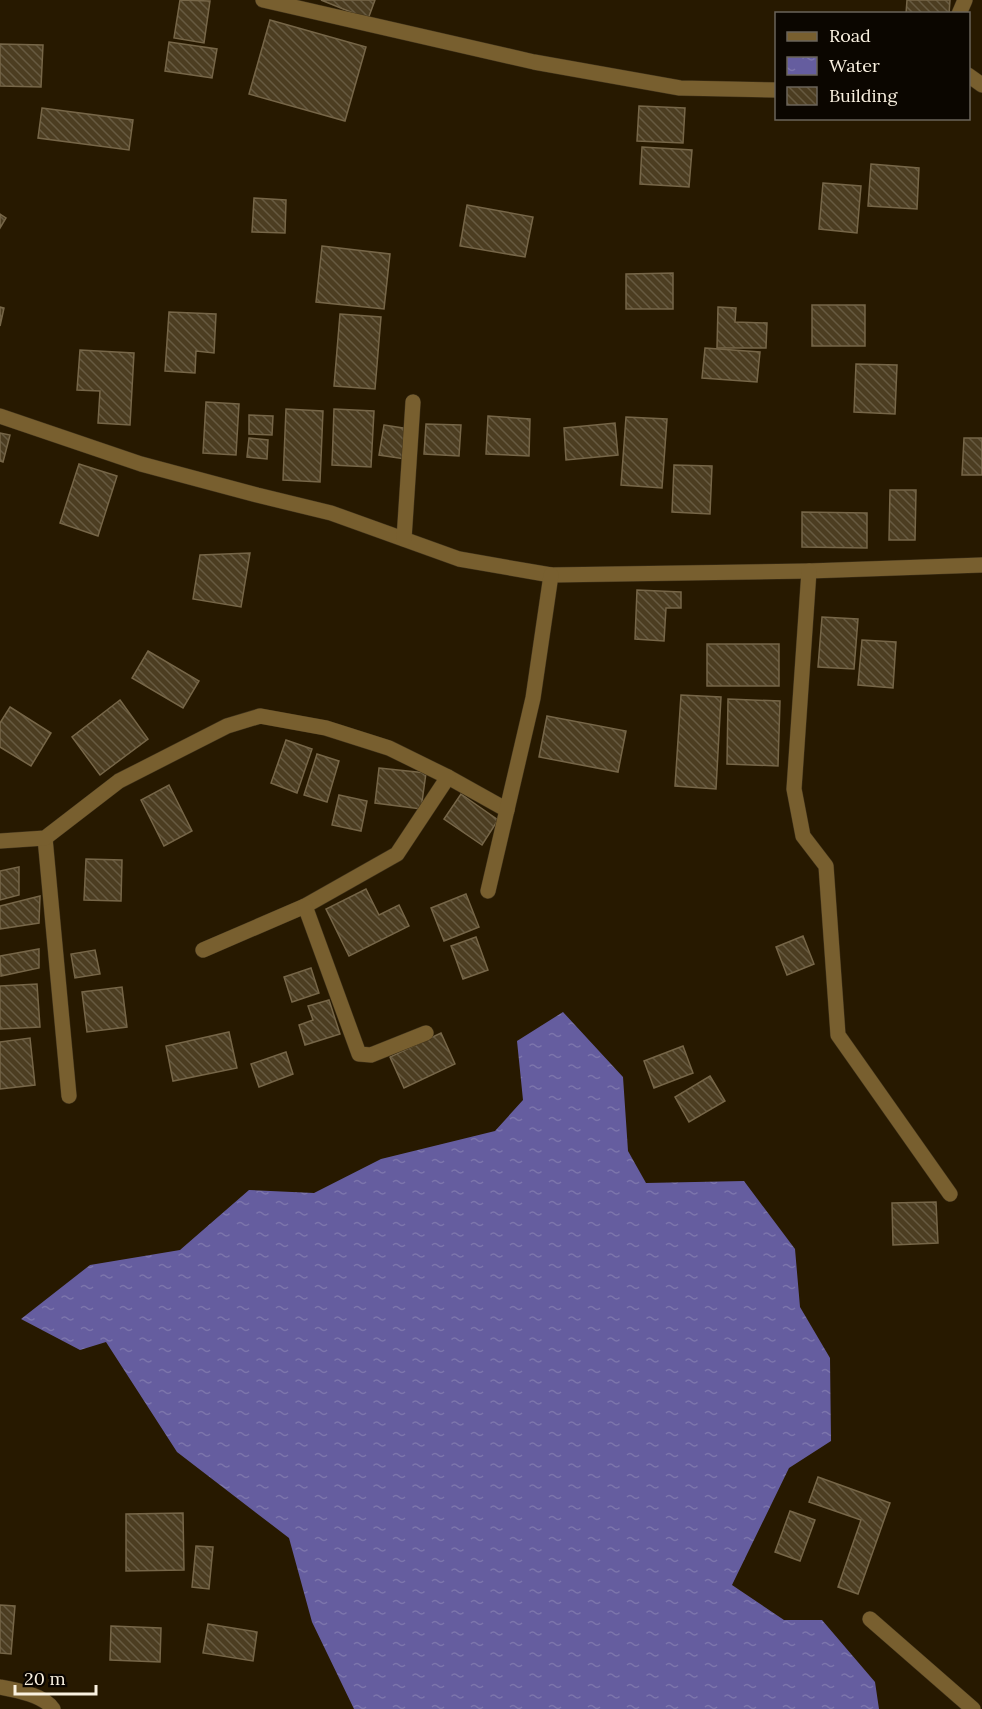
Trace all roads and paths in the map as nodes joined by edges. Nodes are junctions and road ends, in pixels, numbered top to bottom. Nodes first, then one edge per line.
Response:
1 (263, 0) edge
2 (970, 76) edge
3 (982, 85) edge
4 (775, 90) edge
5 (413, 402) dead end
6 (0, 416) edge
7 (404, 539) junction
8 (982, 565) edge
9 (809, 571) junction
10 (550, 575) junction
11 (448, 777) junction
12 (507, 810) junction
13 (45, 838) junction
14 (0, 841) edge
15 (488, 891) dead end
16 (305, 906) junction
17 (203, 950) dead end
18 (426, 1033) dead end
19 (69, 1096) dead end
20 (950, 1194) dead end
21 (870, 1619) dead end
22 (0, 1687) edge
23 (53, 1709) edge
24 (973, 1709) edge

1 - 4 street
2 - 3 street
5 - 7 street
6 - 7 street
7 - 10 street
8 - 9 street
9 - 10 street
9 - 20 street
10 - 12 street
11 - 12 street
11 - 13 street
11 - 16 street
12 - 15 street
13 - 14 street
13 - 19 street
16 - 17 street
16 - 18 street
21 - 24 street
22 - 23 street

